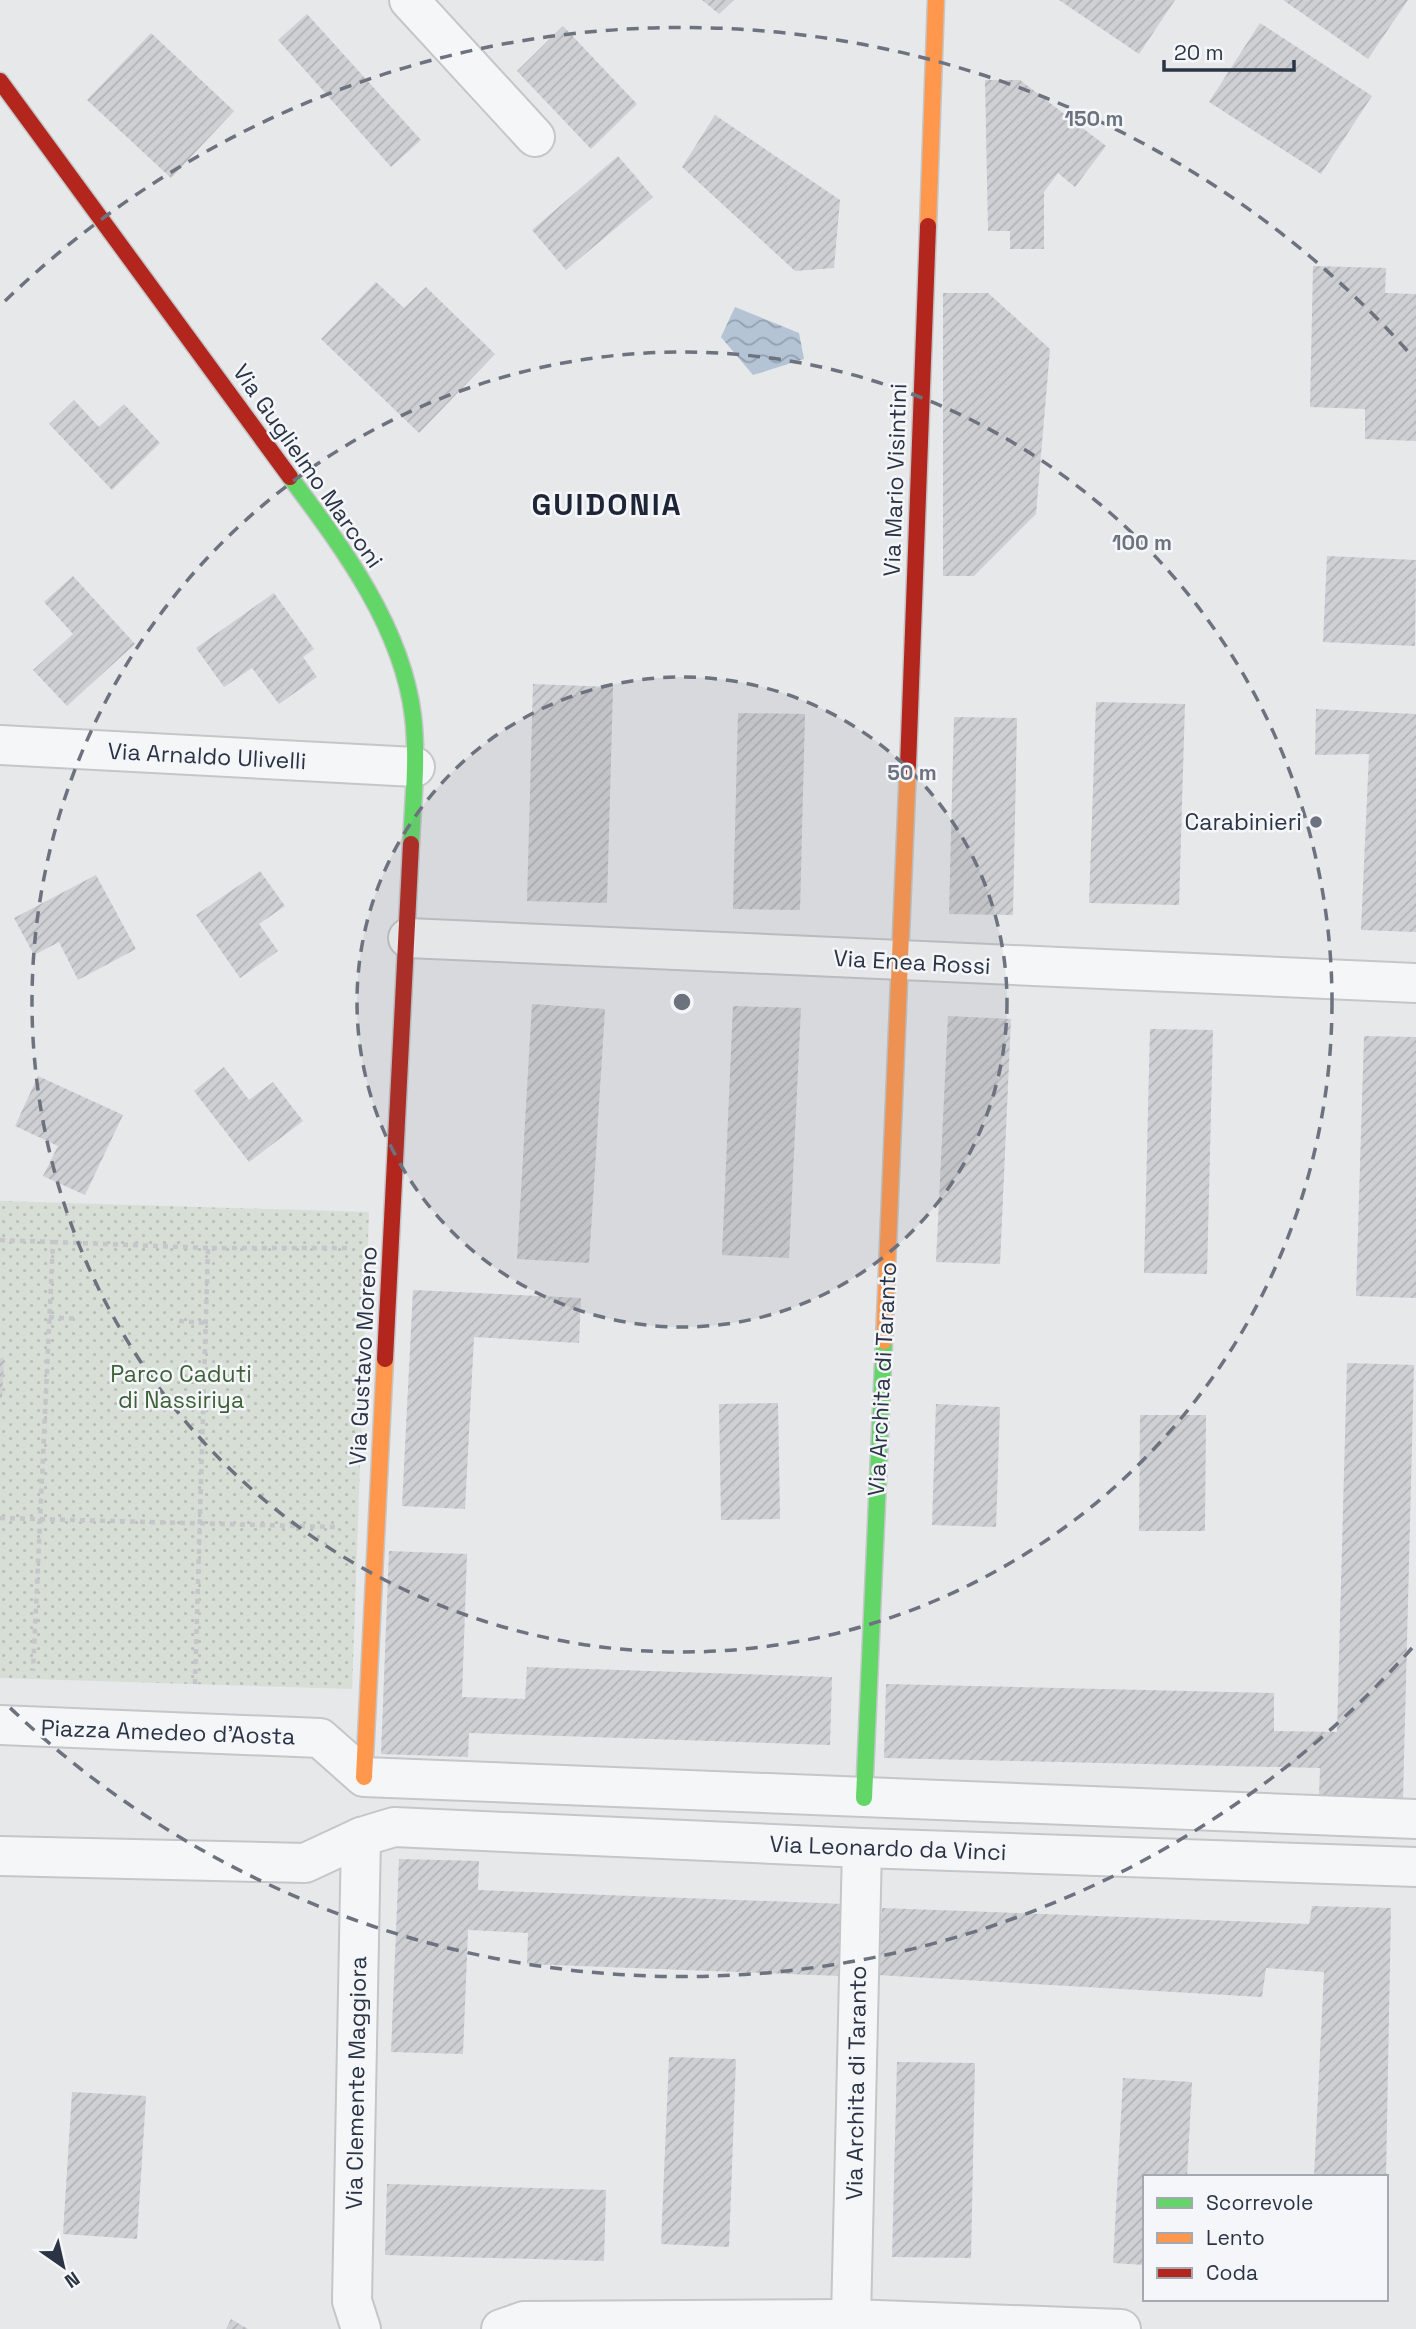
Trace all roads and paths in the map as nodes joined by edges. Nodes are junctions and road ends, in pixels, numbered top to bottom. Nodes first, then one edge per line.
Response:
1 (409, 0) edge
2 (936, 0) edge
3 (0, 80) edge
4 (535, 137) dead end
5 (0, 745) edge
6 (415, 767) junction
7 (408, 938) junction
8 (901, 961) junction
9 (1416, 983) edge
10 (0, 1240) edge
11 (53, 1242) junction
12 (208, 1248) junction
13 (354, 1248) dead end
14 (50, 1317) junction
15 (79, 1319) dead end
16 (179, 1321) dead end
17 (206, 1323) junction
18 (0, 1518) edge
19 (39, 1519) junction
20 (200, 1523) junction
21 (344, 1527) dead end
22 (33, 1671) dead end
23 (195, 1685) dead end
24 (0, 1725) edge
25 (364, 1777) junction
26 (864, 1798) junction
27 (1416, 1819) edge
28 (361, 1837) junction
29 (862, 1848) junction
30 (0, 1856) edge
31 (1416, 1867) edge
32 (851, 2319) junction
33 (790, 2324) edge
34 (361, 2329) edge
35 (501, 2329) edge
36 (1121, 2329) edge

1 - 4 street
2 - 8 street, Via Mario Visintini
3 - 6 street, Via Guglielmo Marconi
5 - 6 street, Via Arnaldo Ulivelli
6 - 7 street, Via Guglielmo Marconi
7 - 8 street, Via Enea Rossi
7 - 25 street, Via Gustavo Moreno
8 - 9 street, Via Enea Rossi
8 - 26 street, Via Archita di Taranto
10 - 11 path
11 - 12 path
11 - 14 path
12 - 13 path
12 - 17 path
14 - 15 path
14 - 19 path
16 - 17 path
17 - 20 path
18 - 19 path
19 - 20 path
19 - 22 path
20 - 21 path
20 - 23 path
24 - 25 street, Piazza Amedeo d'Aosta
25 - 26 street
26 - 27 street
28 - 29 street, Via Leonardo da Vinci
28 - 30 street
28 - 34 street, Via Clemente Maggiora
29 - 31 street, Via Leonardo da Vinci
29 - 32 street, Via Archita di Taranto
32 - 33 street
32 - 36 street
33 - 35 street

